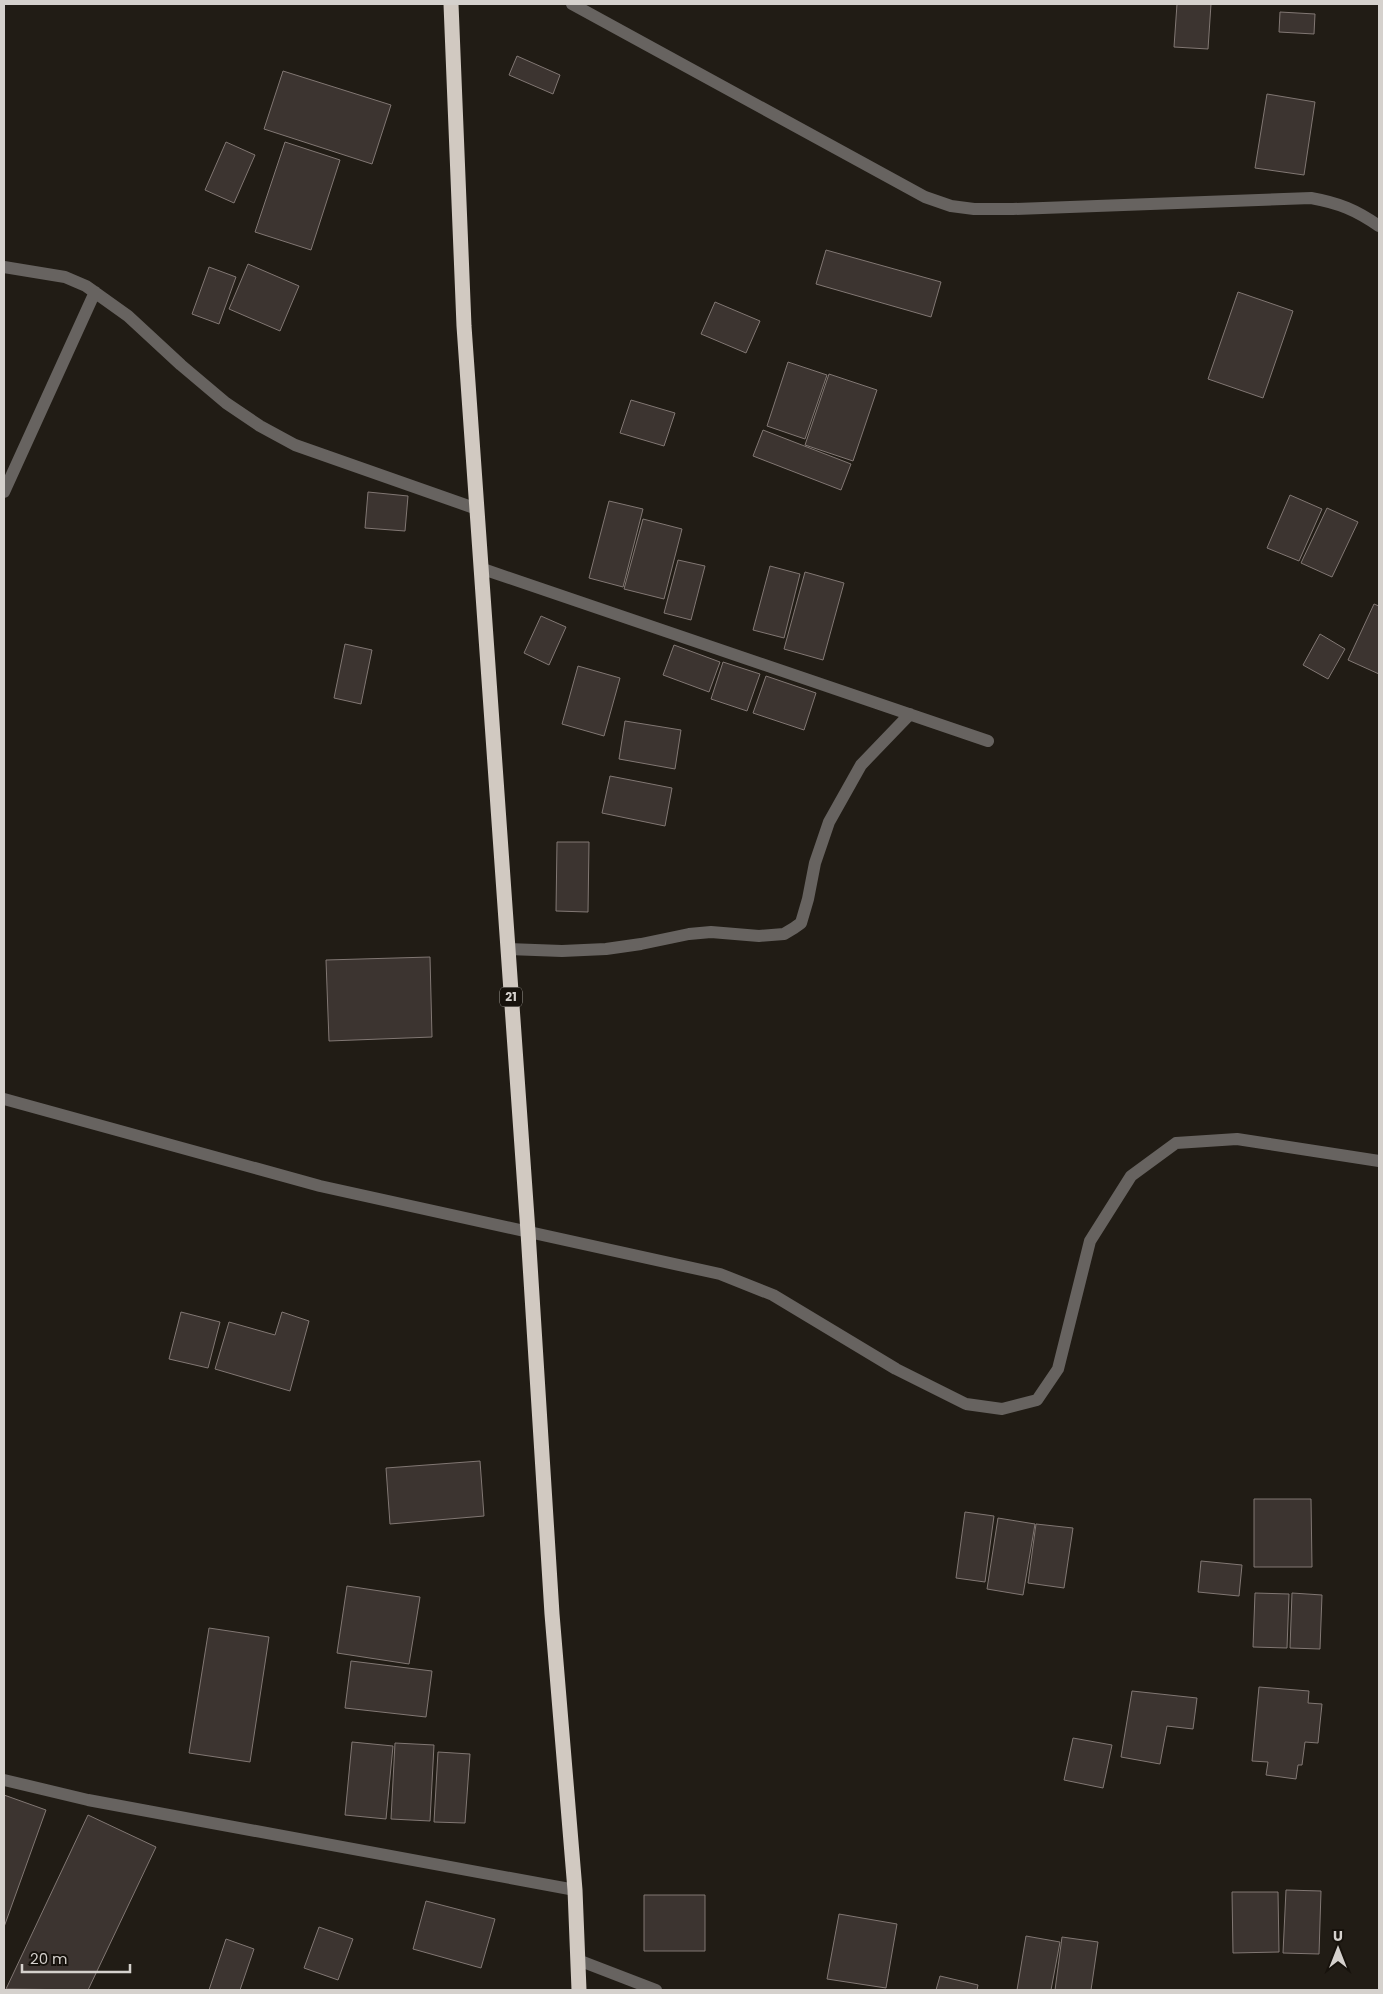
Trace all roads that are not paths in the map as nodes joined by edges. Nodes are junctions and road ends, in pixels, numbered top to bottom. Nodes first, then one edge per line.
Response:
1 (451, 4) edge
2 (572, 4) edge
3 (1379, 226) edge
4 (4, 267) edge
5 (95, 292) junction
6 (4, 492) edge
7 (478, 509) junction
8 (480, 568) junction
9 (910, 714) junction
10 (988, 741) dead end
11 (508, 949) junction
12 (4, 1100) edge
13 (1379, 1161) edge
14 (528, 1232) junction
15 (4, 1780) edge
16 (575, 1890) junction
17 (578, 1960) junction
18 (579, 1990) edge
19 (656, 1990) edge

1 - 7 highway, 21
2 - 3 street
4 - 5 street
5 - 6 street
5 - 7 street
7 - 8 highway, 21
8 - 9 street
8 - 11 highway, 21
9 - 10 street
9 - 11 street
11 - 14 highway, 21
12 - 14 street
13 - 14 street
14 - 16 highway, 21
15 - 16 street
16 - 17 highway, 21
17 - 18 highway, 21
17 - 19 street

